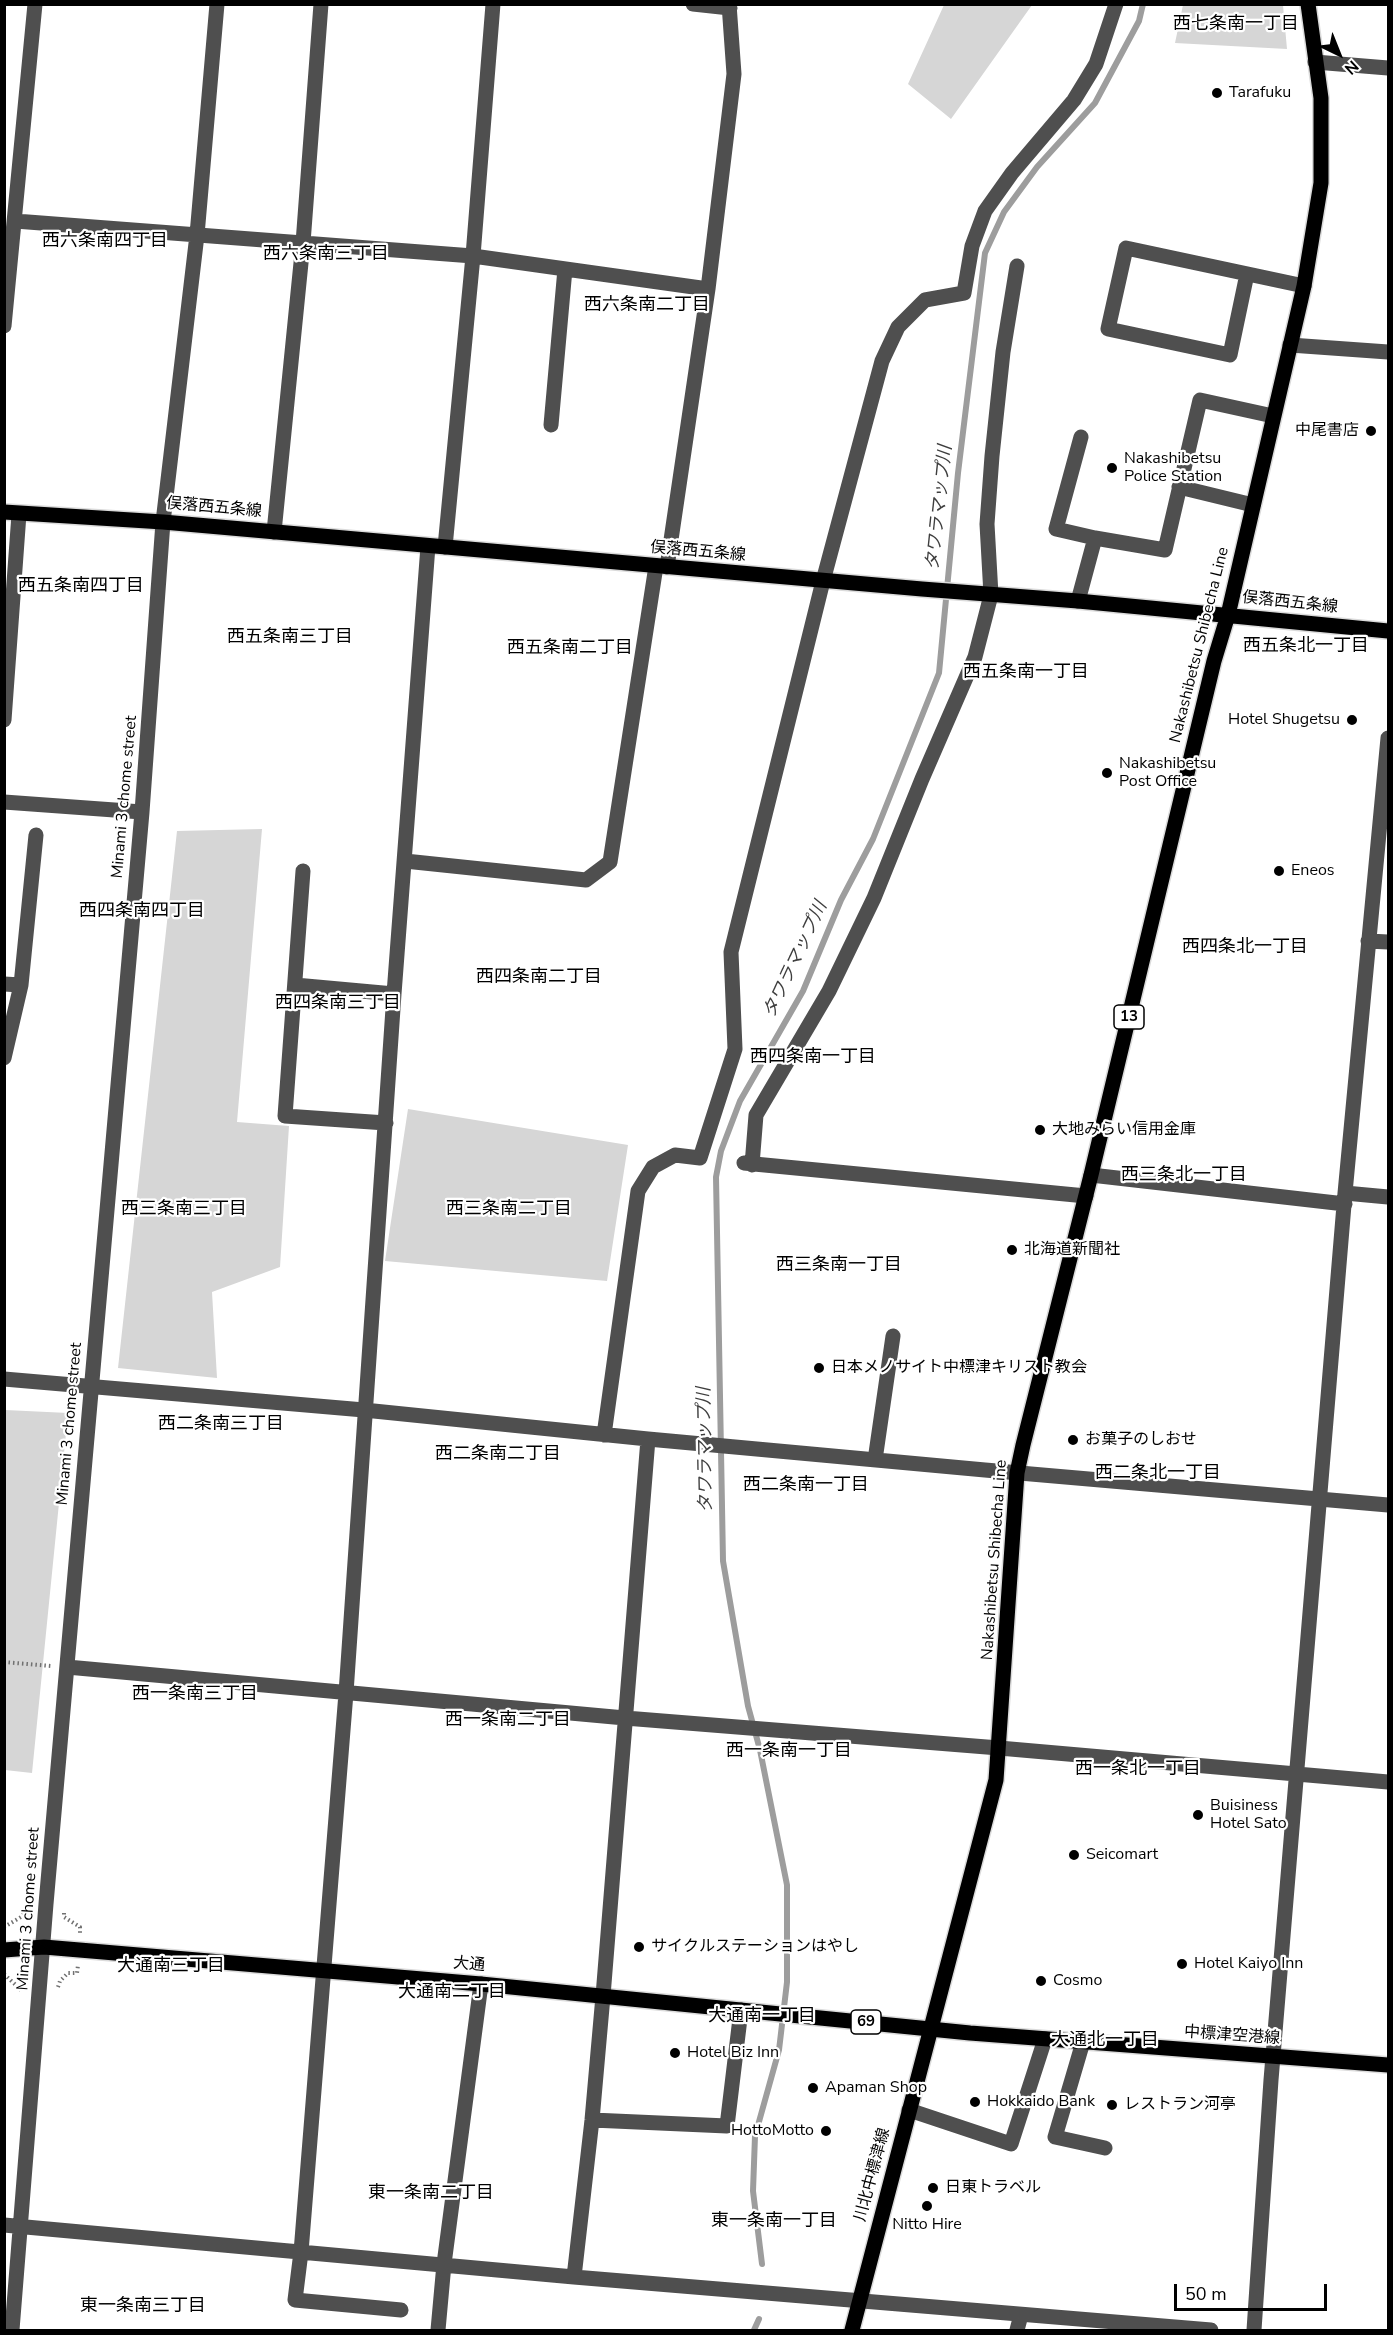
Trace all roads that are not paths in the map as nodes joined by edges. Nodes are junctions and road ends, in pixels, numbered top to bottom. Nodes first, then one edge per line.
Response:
1 (36, 4) edge
2 (218, 4) edge
3 (321, 4) edge
4 (493, 4) edge
5 (693, 4) edge
6 (1116, 4) edge
7 (1308, 4) edge
8 (730, 6) edge
9 (1315, 62) junction
10 (1389, 68) edge
11 (15, 221) junction
12 (197, 235) junction
13 (303, 243) junction
14 (472, 256) junction
15 (1017, 266) dead end
16 (565, 269) junction
17 (1247, 274) junction
18 (1304, 286) junction
19 (708, 289) junction
20 (4, 326) edge
21 (1290, 345) junction
22 (1389, 352) edge
23 (1273, 416) junction
24 (551, 425) dead end
25 (1081, 437) dead end
26 (1179, 488) junction
27 (1253, 505) junction
28 (12, 513) edge
29 (163, 522) junction
30 (274, 532) junction
31 (1095, 538) junction
32 (428, 546) junction
33 (445, 547) junction
34 (662, 566) junction
35 (823, 581) junction
36 (991, 595) junction
37 (1078, 601) junction
38 (1228, 615) junction
39 (1389, 631) edge
40 (4, 720) edge
41 (1389, 738) edge
42 (4, 802) edge
43 (142, 812) junction
44 (36, 835) dead end
45 (405, 861) junction
46 (303, 872) dead end
47 (1368, 940) junction
48 (1389, 942) edge
49 (4, 984) edge
50 (21, 985) junction
51 (295, 985) junction
52 (394, 994) junction
53 (4, 1058) edge
54 (386, 1123) junction
55 (1091, 1175) junction
56 (1086, 1196) junction
57 (1389, 1197) edge
58 (1345, 1199) junction
59 (893, 1336) dead end
60 (4, 1379) edge
61 (92, 1386) junction
62 (364, 1410) junction
63 (604, 1435) junction
64 (648, 1439) junction
65 (875, 1460) junction
66 (1017, 1473) junction
67 (1320, 1499) junction
68 (1389, 1504) edge
69 (67, 1667) junction
70 (346, 1693) junction
71 (625, 1719) junction
72 (999, 1748) junction
73 (1298, 1774) junction
74 (1389, 1782) edge
75 (44, 1947) junction
76 (4, 1950) edge
77 (324, 1971) junction
78 (481, 1984) junction
79 (603, 1996) junction
80 (741, 2010) junction
81 (929, 2029) junction
82 (1045, 2039) junction
83 (1083, 2042) junction
84 (1274, 2057) junction
85 (1389, 2065) edge
86 (909, 2110) junction
87 (592, 2120) junction
88 (1105, 2148) dead end
89 (4, 2225) edge
90 (21, 2228) junction
91 (301, 2252) junction
92 (444, 2264) junction
93 (574, 2277) junction
94 (860, 2301) junction
95 (401, 2310) dead end
96 (1021, 2314) junction
97 (12, 2331) edge
98 (438, 2331) edge
99 (852, 2331) edge
100 (1017, 2331) edge
101 (1211, 2331) edge
102 (1254, 2331) edge

1 - 11 street
2 - 12 street, Minami 3 chome street
3 - 13 street
4 - 14 street
5 - 8 street
6 - 35 street
7 - 9 main road, Nakashibetsu Shibecha Line / 13
8 - 19 street
9 - 10 street
9 - 18 main road, Nakashibetsu Shibecha Line / 13
11 - 12 street
11 - 20 street
12 - 13 street
12 - 29 street, Minami 3 chome street
13 - 14 street
13 - 30 street
14 - 16 street
14 - 33 street
15 - 36 street
16 - 19 street
16 - 24 street
17 - 17 street
17 - 18 street
18 - 21 main road, Nakashibetsu Shibecha Line / 13
19 - 34 street
21 - 22 street
21 - 23 main road, Nakashibetsu Shibecha Line / 13
23 - 26 street
23 - 27 main road, Nakashibetsu Shibecha Line / 13
25 - 31 street
26 - 27 street
26 - 31 street
27 - 38 main road, Nakashibetsu Shibecha Line / 13
28 - 29 main road, 俣落西五条線
28 - 40 street
29 - 30 main road, 俣落西五条線
29 - 43 street, Minami 3 chome street
30 - 32 main road, 俣落西五条線
31 - 37 street
32 - 33 main road, 俣落西五条線
32 - 45 street
33 - 34 main road, 俣落西五条線
34 - 35 main road, 俣落西五条線
34 - 45 street
35 - 36 main road, 俣落西五条線
35 - 63 street
36 - 37 main road, 俣落西五条線
36 - 56 street
37 - 38 main road, 俣落西五条線
38 - 39 main road, 俣落西五条線
38 - 55 main road, Nakashibetsu Shibecha Line / 13
41 - 47 street
42 - 43 street
43 - 61 street, Minami 3 chome street
44 - 50 street
45 - 52 street
46 - 51 street
47 - 48 street
47 - 58 street
49 - 50 street
50 - 53 street
51 - 52 street
51 - 54 street
52 - 54 street
54 - 62 street
55 - 56 main road, Nakashibetsu Shibecha Line / 13
55 - 58 street
56 - 66 main road, Nakashibetsu Shibecha Line / 13
57 - 58 street
58 - 67 street
59 - 65 street
60 - 61 street
61 - 62 street
61 - 69 street, Minami 3 chome street
62 - 63 street
62 - 70 street
63 - 64 street
64 - 65 street
64 - 71 street
65 - 66 street
66 - 67 street
66 - 72 main road, Nakashibetsu Shibecha Line / 13
67 - 68 street
67 - 73 street
69 - 70 street
69 - 75 street, Minami 3 chome street
70 - 71 street
70 - 77 street
71 - 72 street
71 - 79 street
72 - 73 street
72 - 81 main road, Nakashibetsu Shibecha Line / 13
73 - 74 street
73 - 84 street
75 - 76 main road, 大通 / 69
75 - 77 main road, 大通 / 69
75 - 90 street, Minami 3 chome street
77 - 78 main road, 大通 / 69
77 - 91 street
78 - 79 main road, 大通 / 69
78 - 92 street
79 - 80 main road, 大通 / 69
79 - 87 street
80 - 81 main road, 大通 / 69
80 - 87 street
81 - 82 main road, 中標津空港線 / 69
81 - 86 main road, 川北中標津線
82 - 83 main road, 中標津空港線 / 69
82 - 86 street
83 - 84 main road, 中標津空港線 / 69
83 - 88 street
84 - 85 main road, 中標津空港線 / 69
84 - 102 street
86 - 94 main road, 川北中標津線
87 - 93 street
89 - 90 street
90 - 91 street
90 - 97 street, Minami 3 chome street
91 - 92 street
91 - 95 street
92 - 93 street
92 - 98 street
93 - 94 street
94 - 96 street
94 - 99 main road, 川北中標津線
96 - 100 street
96 - 101 street

